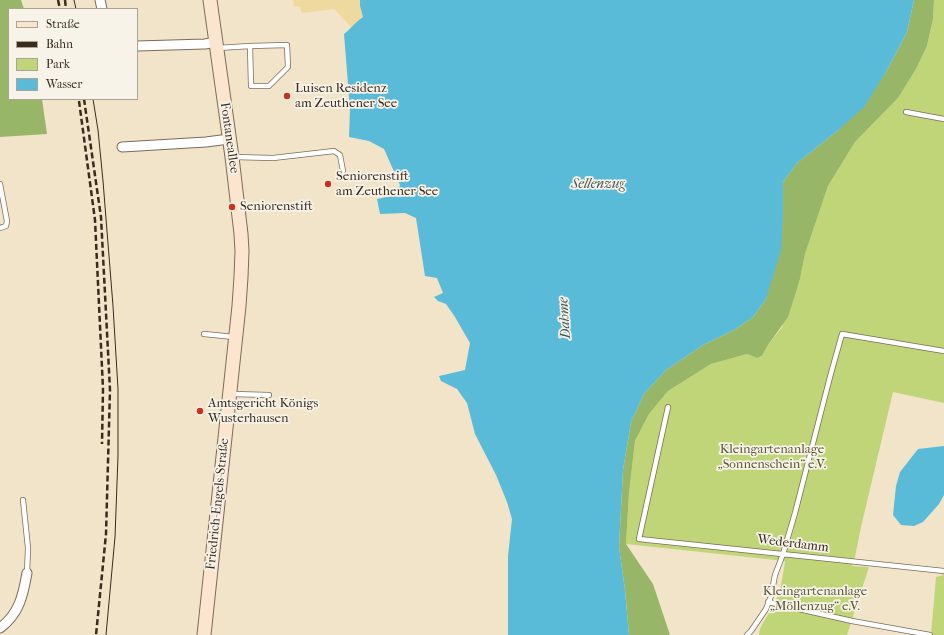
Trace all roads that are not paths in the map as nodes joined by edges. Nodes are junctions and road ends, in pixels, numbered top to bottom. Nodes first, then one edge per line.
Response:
1 (210, 0) edge
2 (216, 45) junction
3 (138, 46) edge
4 (250, 46) junction
5 (906, 112) dead end
6 (944, 119) edge
7 (229, 139) junction
8 (122, 147) dead end
9 (232, 157) junction
10 (343, 172) dead end
11 (0, 184) edge
12 (0, 228) edge
13 (241, 277) joint
14 (204, 334) dead end
15 (236, 337) junction
16 (944, 351) edge
17 (230, 394) junction
18 (269, 395) dead end
19 (668, 407) dead end
20 (23, 500) dead end
21 (783, 554) junction
22 (944, 571) edge
23 (27, 573) joint
24 (768, 602) junction
25 (0, 628) edge
26 (752, 633) edge
27 (204, 635) edge
28 (747, 635) edge
29 (930, 635) edge

1 - 2 main road, Fontaneallee
2 - 3 street
2 - 4 lane
2 - 7 main road, Fontaneallee
4 - 4 lane
5 - 6 lane
7 - 8 street
7 - 9 main road, Fontaneallee
9 - 10 lane
9 - 13 main road, Fontaneallee
11 - 12 lane
13 - 15 main road, Friedrich-Engels-Straße
14 - 15 lane
15 - 17 main road, Friedrich-Engels-Straße
16 - 21 lane
17 - 18 lane
17 - 27 main road, Friedrich-Engels-Straße
19 - 21 lane, Wederdamm
20 - 23 lane
21 - 22 lane, Wederdamm
21 - 24 lane
23 - 25 street
24 - 26 lane
24 - 29 lane
26 - 28 lane

